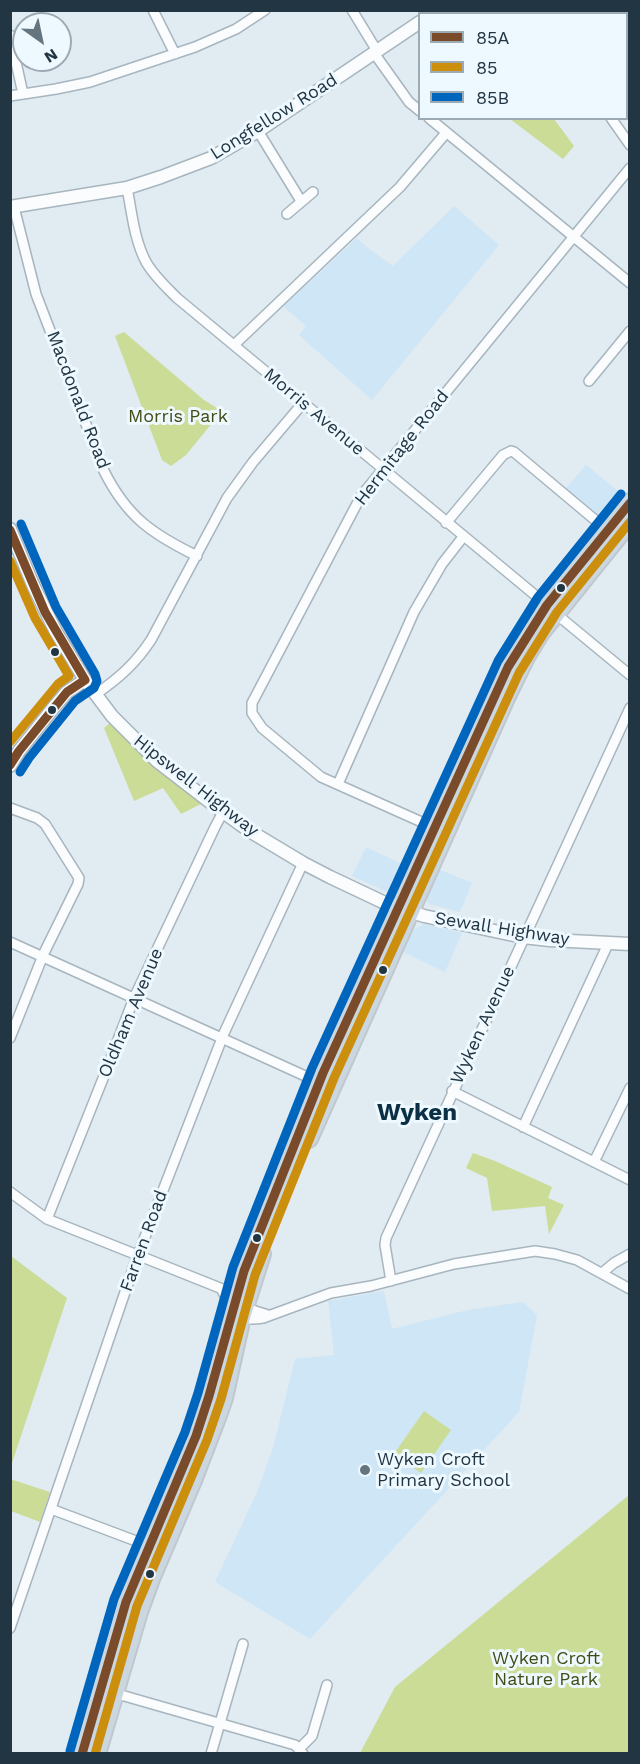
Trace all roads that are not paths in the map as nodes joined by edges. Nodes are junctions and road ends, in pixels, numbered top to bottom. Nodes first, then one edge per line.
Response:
1 (153, 10) edge
2 (265, 10) edge
3 (352, 10) edge
4 (418, 23) edge
5 (10, 35) edge
6 (376, 52) junction
7 (175, 54) junction
8 (23, 94) junction
9 (10, 96) edge
10 (418, 110) edge
11 (431, 120) edge
12 (612, 120) edge
13 (258, 131) junction
14 (446, 133) junction
15 (630, 146) edge
16 (630, 168) edge
17 (127, 188) junction
18 (313, 192) dead end
19 (301, 201) junction
20 (12, 207) edge
21 (287, 214) dead end
22 (573, 237) junction
23 (630, 283) edge
24 (630, 331) edge
25 (234, 345) junction
26 (589, 381) dead end
27 (303, 403) junction
28 (382, 469) junction
29 (630, 502) edge
30 (446, 523) junction
31 (10, 529) edge
32 (621, 531) edge
33 (463, 537) junction
34 (197, 556) junction
35 (551, 609) junction
36 (630, 675) edge
37 (86, 680) junction
38 (96, 694) junction
39 (630, 708) edge
40 (11, 761) edge
41 (338, 784) junction
42 (10, 808) edge
43 (223, 812) junction
44 (435, 828) junction
45 (303, 863) junction
46 (405, 910) junction
47 (523, 937) junction
48 (10, 942) edge
49 (608, 944) junction
50 (630, 944) edge
51 (42, 957) junction
52 (134, 998) junction
53 (10, 1038) edge
54 (222, 1038) junction
55 (321, 1083) junction
56 (630, 1088) edge
57 (452, 1091) junction
58 (523, 1127) junction
59 (594, 1162) junction
60 (629, 1177) edge
61 (10, 1192) edge
62 (47, 1219) junction
63 (630, 1254) edge
64 (138, 1255) junction
65 (602, 1274) junction
66 (391, 1281) junction
67 (630, 1289) edge
68 (235, 1304) junction
69 (51, 1509) junction
70 (156, 1548) junction
71 (10, 1628) edge
72 (243, 1644) dead end
73 (327, 1685) dead end
74 (114, 1693) junction
75 (220, 1724) junction
76 (302, 1751) edge
77 (87, 1753) edge
78 (212, 1754) edge

1 - 7 street
2 - 7 street
3 - 6 street
4 - 6 street, Longfellow Road
5 - 8 street
6 - 10 street
6 - 13 street, Longfellow Road
7 - 8 street
8 - 9 street
11 - 14 street
12 - 15 street
13 - 17 street, Longfellow Road
13 - 19 street
14 - 22 street
14 - 25 street
16 - 22 street, Hermitage Road
17 - 20 street, Longfellow Road
17 - 25 street, Morris Avenue
18 - 19 street
19 - 21 street
20 - 34 street, Macdonald Road
22 - 23 street
22 - 28 street, Hermitage Road
24 - 26 street
25 - 27 street, Morris Avenue
27 - 28 street, Morris Avenue
27 - 34 street
28 - 30 street, Morris Avenue
28 - 41 street, Hermitage Road
29 - 32 highway
30 - 32 street
30 - 33 street, Morris Avenue
31 - 37 street, Hipswell Highway
32 - 35 highway
33 - 35 street, Morris Avenue
33 - 41 street
34 - 38 street
35 - 36 street, Morris Avenue
35 - 44 highway
35 - 46 highway
37 - 38 street, Hipswell Highway
37 - 40 street
38 - 43 street, Hipswell Highway
39 - 47 street, Wyken Avenue
41 - 44 street
42 - 51 street
43 - 45 street, Hipswell Highway
43 - 52 street, Oldham Avenue
44 - 46 highway
45 - 46 street, Hipswell Highway
45 - 54 street, Farren Road
46 - 47 street, Sewall Highway
46 - 55 highway
47 - 49 street, Sewall Highway
47 - 57 street, Wyken Avenue
48 - 51 street
49 - 50 street, Sewall Highway
49 - 58 street
51 - 52 street
51 - 53 street
52 - 54 street
52 - 62 street, Oldham Avenue
54 - 55 street
54 - 64 street, Farren Road
55 - 68 highway
56 - 59 street
57 - 58 street
57 - 66 street, Wyken Avenue
58 - 59 street
59 - 60 street
61 - 62 street
62 - 64 street
63 - 65 street
64 - 68 street
64 - 69 street, Farren Road
65 - 66 street
65 - 67 street
66 - 68 street
68 - 70 highway
69 - 70 street
69 - 71 street, Farren Road
70 - 74 highway
70 - 77 highway
72 - 75 street
73 - 76 street
74 - 75 street
74 - 77 highway
75 - 76 street
75 - 78 street

